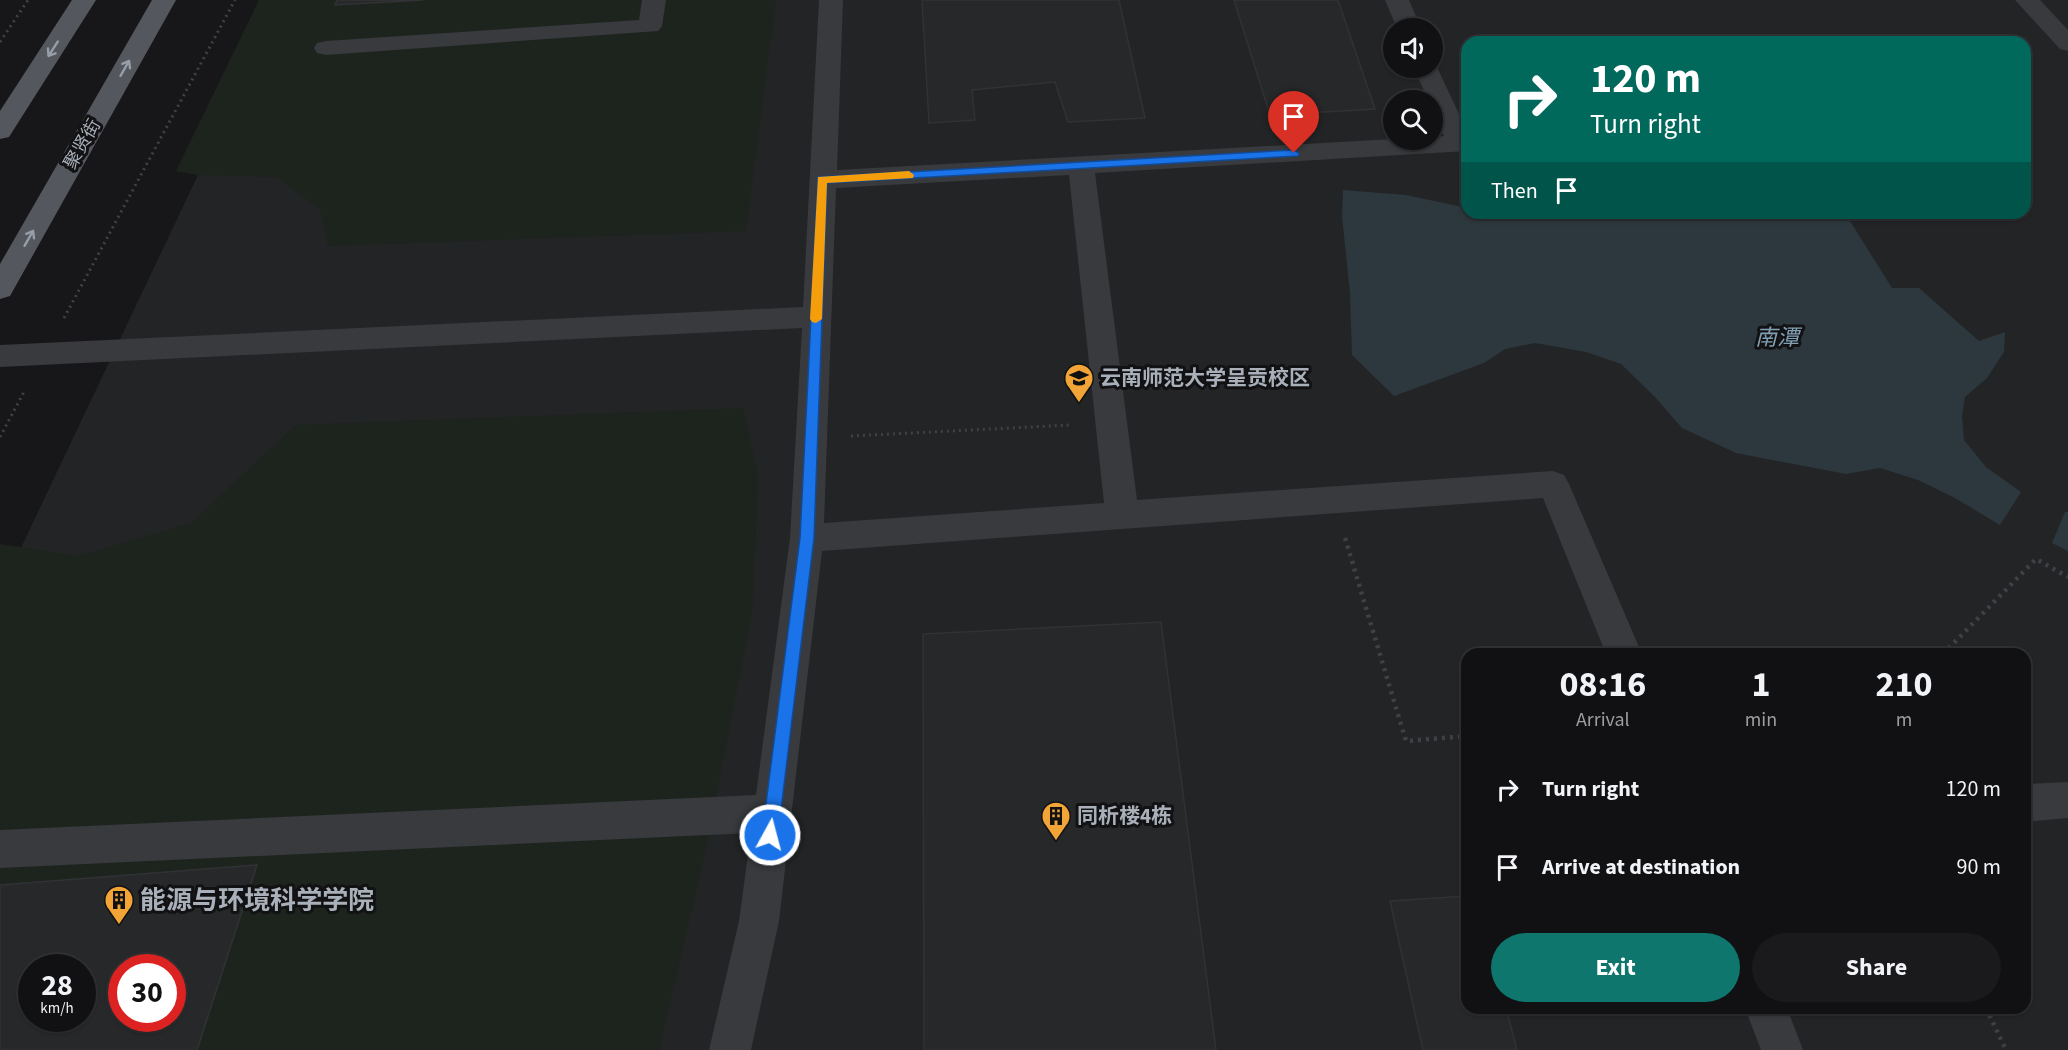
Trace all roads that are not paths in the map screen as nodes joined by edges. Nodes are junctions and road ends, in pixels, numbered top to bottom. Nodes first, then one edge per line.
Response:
1 (84, 0) edge
2 (164, 0) edge
3 (654, 0) edge
4 (831, 0) edge
5 (1397, 0) edge
6 (2027, 0) edge
7 (1405, 18) edge
8 (2068, 44) edge
9 (326, 48) dead end
10 (1430, 78) edge
11 (0, 131) edge
12 (1081, 165) junction
13 (822, 180) junction
14 (0, 289) edge
15 (816, 317) junction
16 (0, 356) edge
17 (1122, 515) junction
18 (807, 538) junction
19 (1621, 648) edge
20 (2068, 800) edge
21 (2031, 803) edge
22 (773, 813) junction
23 (0, 849) edge
24 (1768, 1014) edge
25 (730, 1050) edge
26 (1782, 1050) edge

1 -> 11 main road
14 -> 2 main road, 聚贤街
3 - 9 street
4 - 13 street
5 - 7 street
6 - 8 street
10 - 12 street
12 - 13 street
12 - 17 street
13 - 15 street
15 - 16 street
15 - 18 street
17 - 18 street
17 - 19 street
18 - 22 street
20 - 21 street
22 - 23 street
22 - 25 street
24 - 26 street

